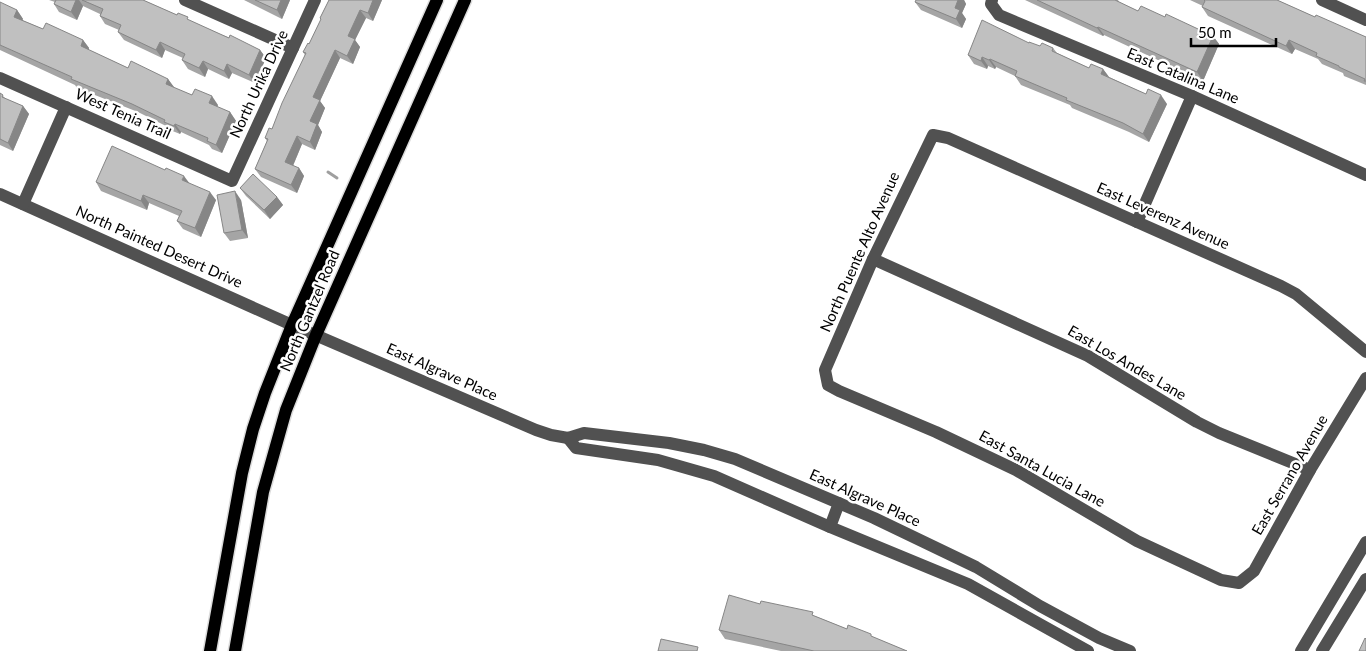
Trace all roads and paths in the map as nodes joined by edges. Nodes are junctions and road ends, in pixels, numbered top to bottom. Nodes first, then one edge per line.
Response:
1 (185, 0) edge
2 (315, 0) edge
3 (437, 0) edge
4 (465, 0) edge
5 (1322, 0) edge
6 (991, 2) edge
7 (1366, 20) edge
8 (293, 48) junction
9 (0, 78) edge
10 (1192, 96) junction
11 (66, 107) junction
12 (932, 135) joint
13 (1366, 175) edge
14 (232, 181) joint
15 (0, 194) edge
16 (23, 204) junction
17 (1137, 222) junction
18 (873, 260) junction
19 (304, 330) junction
20 (1366, 352) edge
21 (1366, 378) edge
22 (828, 385) joint
23 (568, 438) junction
24 (1310, 470) junction
25 (839, 503) junction
26 (830, 528) junction
27 (1366, 542) edge
28 (1366, 579) edge
29 (1238, 583) joint
30 (210, 651) edge
31 (235, 651) edge
32 (1088, 651) edge
33 (1130, 651) edge
34 (1301, 651) edge
35 (1322, 651) edge

1 - 8 street
2 - 8 street, North Urika Drive
3 - 19 main road, North Gantzel Road
4 - 19 main road, North Gantzel Road
5 - 7 street
6 - 10 street, East Catalina Lane
8 - 14 street, North Urika Drive
9 - 11 street, West Tenia Trail
10 - 13 street, East Catalina Lane
10 - 17 street
11 - 14 street, West Tenia Trail
11 - 16 street
12 - 17 street, East Leverenz Avenue
12 - 18 street, North Puente Alto Avenue
15 - 16 street, North Painted Desert Drive
16 - 19 street, North Painted Desert Drive
17 - 20 street, East Leverenz Avenue
18 - 22 street, North Puente Alto Avenue
18 - 24 street, East Los Andes Lane
19 - 23 street, East Algrave Place
19 - 30 main road, North Gantzel Road
19 - 31 main road, North Gantzel Road
21 - 24 street, East Serrano Avenue
22 - 29 street, East Santa Lucia Lane
23 - 25 street, East Algrave Place
23 - 26 street, East Algrave Place
24 - 29 street, East Serrano Avenue
25 - 26 street
25 - 33 street, East Algrave Place
26 - 32 street, East Algrave Place
27 - 34 street
28 - 35 street

